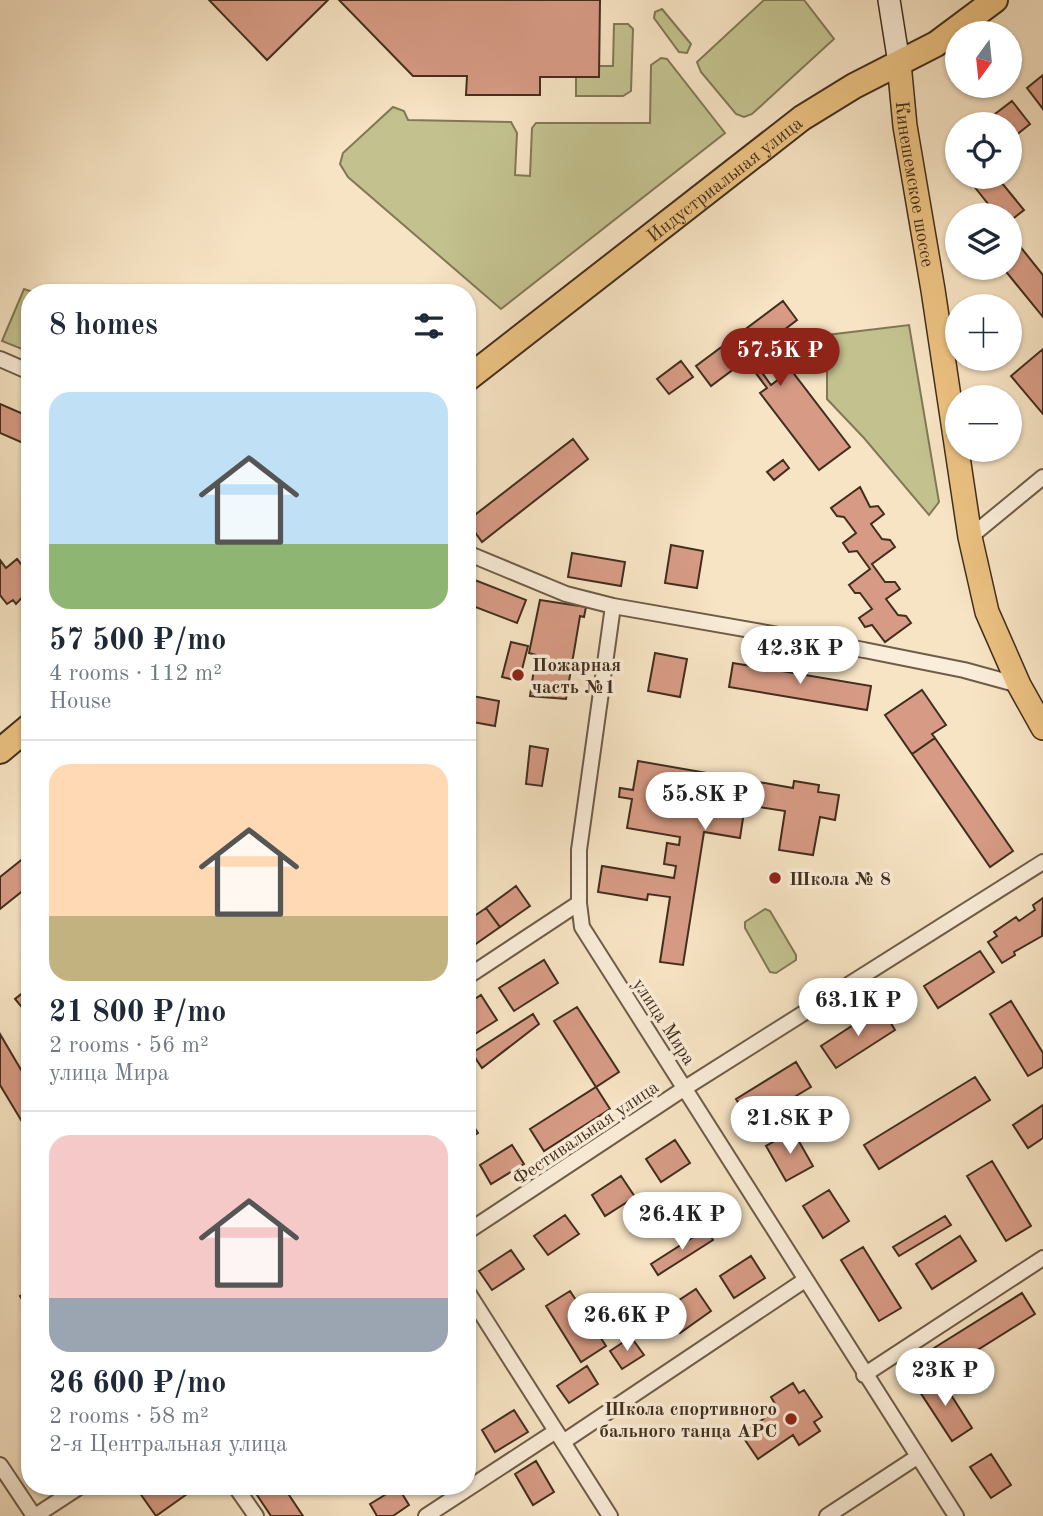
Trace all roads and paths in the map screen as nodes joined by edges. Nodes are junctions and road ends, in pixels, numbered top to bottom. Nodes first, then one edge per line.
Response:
1 (889, 0) edge
2 (995, 0) edge
3 (899, 63) junction
4 (0, 359) edge
5 (21, 368) edge
6 (476, 372) edge
7 (1043, 477) edge
8 (970, 537) junction
9 (476, 557) edge
10 (613, 606) junction
11 (1019, 685) junction
12 (1043, 728) edge
13 (21, 734) edge
14 (0, 751) edge
15 (1043, 862) edge
16 (579, 903) junction
17 (476, 971) edge
18 (685, 1088) junction
19 (476, 1226) edge
20 (1043, 1258) edge
21 (805, 1280) junction
22 (476, 1305) edge
23 (863, 1375) junction
24 (559, 1437) junction
25 (917, 1457) junction
26 (0, 1465) edge
27 (476, 1486) edge
28 (68, 1495) edge
29 (241, 1495) edge
30 (461, 1495) edge
31 (34, 1516) edge
32 (256, 1516) edge
33 (426, 1516) edge
34 (610, 1516) edge
35 (827, 1516) edge
36 (956, 1516) edge

1 - 3 main road, Кинешемское шоссе
2 - 3 highway, Индустриальная улица
3 - 6 highway, Индустриальная улица
3 - 8 main road, Кинешемское шоссе
4 - 5 street
7 - 8 street
8 - 11 main road, Кинешемское шоссе
9 - 10 street
10 - 11 street
10 - 16 street, улица Мира
11 - 12 main road, Кинешемское шоссе
13 - 14 highway
15 - 18 street, Фестивальная улица
16 - 17 street
16 - 18 street, улица Мира
18 - 19 street, Фестивальная улица
18 - 21 street, улица Мира
20 - 23 street
21 - 23 street, улица Мира
21 - 24 street
22 - 24 street
23 - 25 street, улица Мира
24 - 27 street
24 - 34 street
25 - 35 street
25 - 36 street, улица Мира
26 - 31 street
28 - 31 street
29 - 32 street
30 - 33 street

